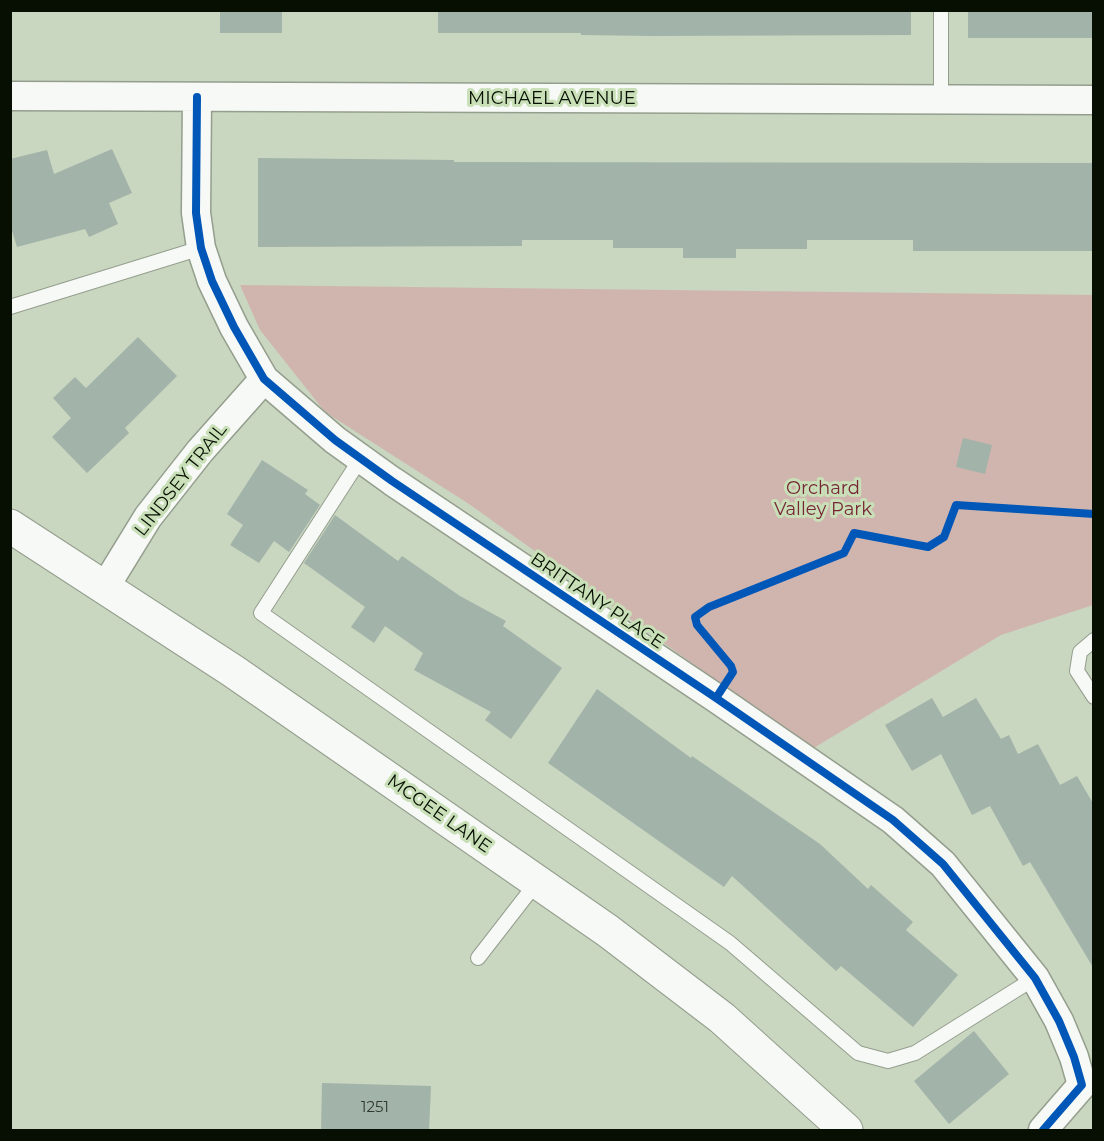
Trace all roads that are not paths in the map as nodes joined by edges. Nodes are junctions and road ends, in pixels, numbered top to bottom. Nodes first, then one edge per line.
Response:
1 (941, 10) edge
2 (10, 96) edge
3 (197, 98) junction
4 (941, 100) junction
5 (1094, 100) edge
6 (201, 248) junction
7 (10, 308) edge
8 (264, 379) junction
9 (361, 458) junction
10 (10, 526) edge
11 (105, 587) junction
12 (1094, 640) edge
13 (1094, 698) edge
14 (537, 882) junction
15 (478, 958) dead end
16 (1035, 978) junction
17 (1046, 1130) edge
18 (846, 1131) edge

1 - 4 lane
2 - 3 street, MICHAEL AVENUE
3 - 4 street, MICHAEL AVENUE
3 - 6 street, BRITTANY PLACE
4 - 5 street, MICHAEL AVENUE
6 - 7 lane
6 - 8 street, BRITTANY PLACE
8 - 9 street, BRITTANY PLACE
8 - 11 street, LINDSEY TRAIL
9 - 16 street, BRITTANY PLACE
9 - 16 lane
10 - 11 street, MCGEE LANE
11 - 14 street, MCGEE LANE
12 - 13 lane
14 - 15 lane
14 - 18 street, MCGEE LANE
16 - 17 street, BRITTANY PLACE

